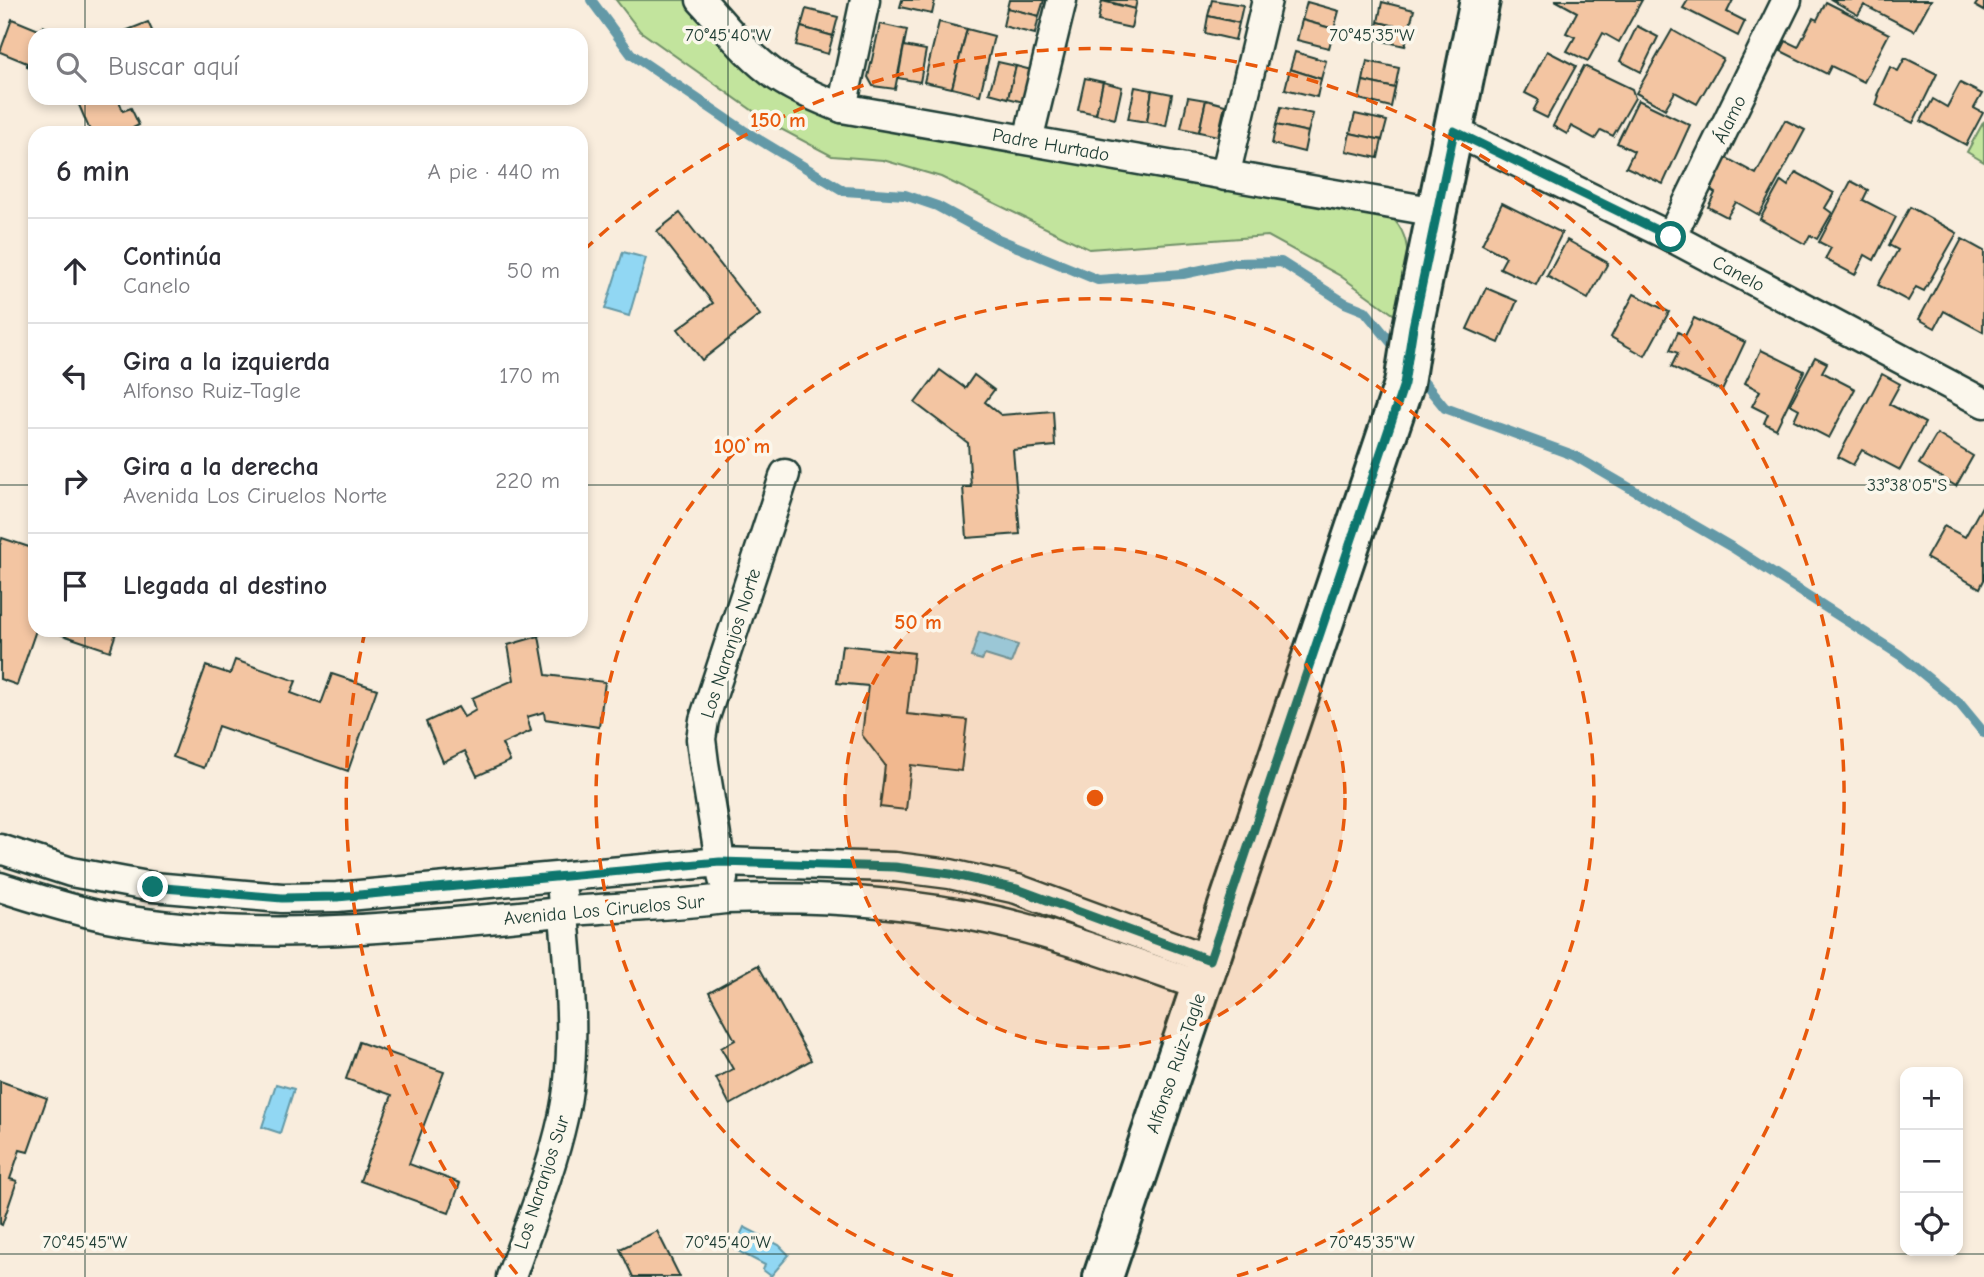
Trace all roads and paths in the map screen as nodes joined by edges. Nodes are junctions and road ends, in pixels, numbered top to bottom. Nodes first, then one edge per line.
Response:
1 (701, 0) edge
2 (865, 0) edge
3 (1062, 0) edge
4 (1267, 0) edge
5 (1480, 0) edge
6 (1787, 0) edge
7 (842, 108) junction
8 (1454, 131) junction
9 (1028, 140) junction
10 (1225, 176) junction
11 (1437, 212) junction
12 (1671, 237) junction
13 (1984, 403) edge
14 (785, 474) dead end
15 (0, 849) edge
16 (720, 862) junction
17 (561, 876) junction
18 (0, 887) edge
19 (725, 899) junction
20 (564, 912) junction
21 (1205, 973) junction
22 (511, 1277) edge
23 (1103, 1277) edge

1 - 7 street, Padre Hurtado
2 - 7 street
3 - 9 street
4 - 10 street
5 - 8 main road, Alfonso Ruiz-Tagle
6 - 12 street, Álamo
7 - 9 street, Padre Hurtado
8 - 11 main road, Alfonso Ruiz-Tagle
8 - 12 street, Canelo
9 - 10 street, Padre Hurtado
10 - 11 street, Padre Hurtado
11 - 21 main road, Alfonso Ruiz-Tagle
12 - 13 street, Canelo
14 - 16 street, Los Naranjos Norte
15 - 17 street
16 - 17 street
16 - 19 street, Los Naranjos Norte
16 - 21 street
17 - 20 street, Los Naranjos Sur
18 - 20 street, Avenida Los Ciruelos Sur
19 - 20 street, Avenida Los Ciruelos Sur
19 - 21 street, Avenida Los Ciruelos Sur
20 - 22 street, Los Naranjos Sur
21 - 23 main road, Alfonso Ruiz-Tagle

